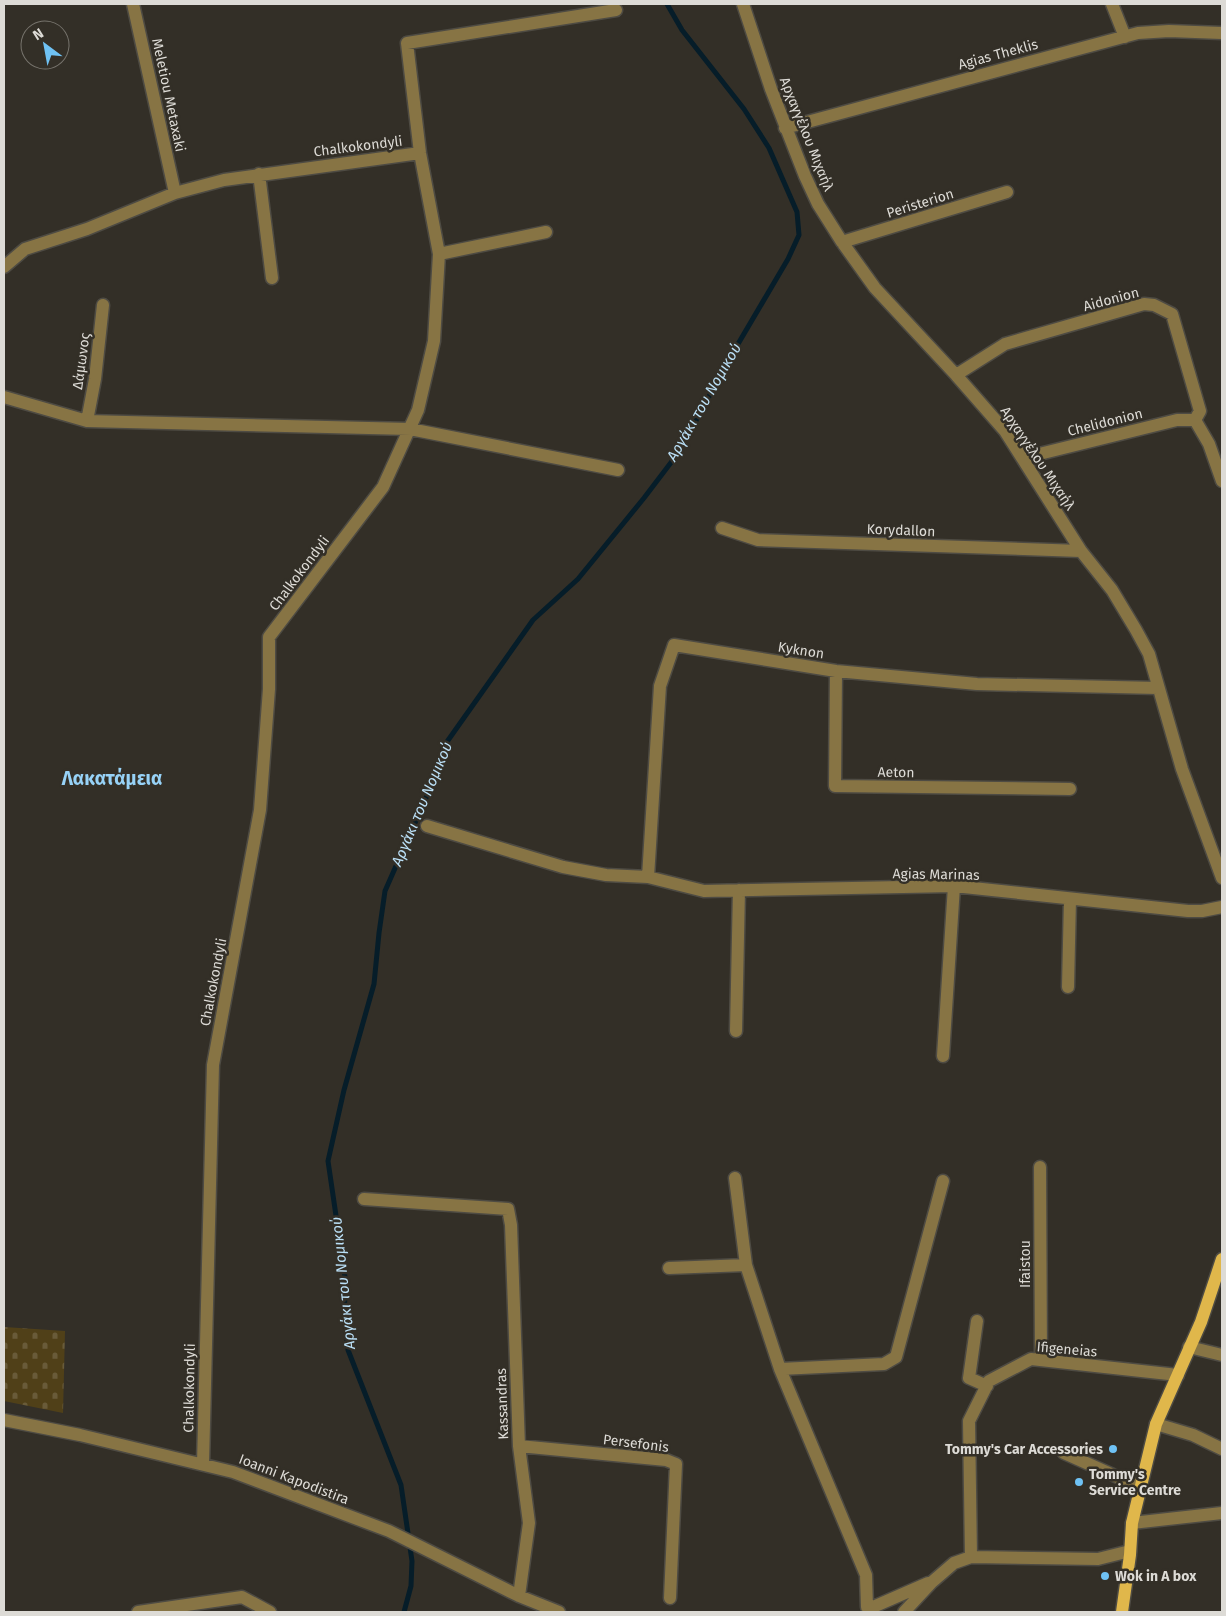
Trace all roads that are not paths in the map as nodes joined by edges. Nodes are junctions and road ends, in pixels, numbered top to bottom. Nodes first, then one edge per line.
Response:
1 (134, 4) edge
2 (743, 4) edge
3 (1112, 4) edge
4 (616, 10) dead end
5 (1222, 33) edge
6 (1125, 37) junction
7 (786, 128) junction
8 (420, 153) junction
9 (259, 174) junction
10 (1007, 192) dead end
11 (175, 194) junction
12 (546, 232) dead end
13 (842, 242) junction
14 (439, 254) junction
15 (4, 267) edge
16 (272, 278) dead end
17 (103, 305) dead end
18 (956, 375) junction
19 (4, 397) edge
20 (1195, 420) junction
21 (87, 421) junction
22 (410, 429) junction
23 (1023, 458) junction
24 (618, 470) dead end
25 (1222, 481) edge
26 (722, 528) dead end
27 (1081, 551) junction
28 (836, 671) junction
29 (1158, 688) junction
30 (1070, 789) dead end
31 (427, 826) dead end
32 (648, 877) junction
33 (1222, 878) edge
34 (954, 886) junction
35 (739, 890) junction
36 (1070, 899) junction
37 (1222, 907) edge
38 (1068, 987) dead end
39 (736, 1031) dead end
40 (942, 1056) dead end
41 (1040, 1167) dead end
42 (735, 1178) dead end
43 (942, 1181) dead end
44 (364, 1199) dead end
45 (1222, 1259) edge
46 (746, 1265) junction
47 (669, 1268) dead end
48 (977, 1322) dead end
49 (1189, 1347) junction
50 (1222, 1355) edge
51 (1041, 1360) junction
52 (780, 1369) junction
53 (1178, 1375) junction
54 (986, 1386) junction
55 (4, 1420) edge
56 (1156, 1424) junction
57 (519, 1446) junction
58 (1222, 1449) edge
59 (1064, 1453) dead end
60 (203, 1464) junction
61 (1140, 1487) junction
62 (1222, 1512) edge
63 (1132, 1523) junction
64 (1130, 1551) junction
65 (971, 1557) junction
66 (932, 1582) junction
67 (519, 1596) junction
68 (670, 1598) dead end
69 (870, 1610) edge
70 (138, 1612) edge
71 (270, 1612) edge
72 (559, 1612) edge
73 (904, 1612) edge
74 (1122, 1612) edge

1 - 11 street, Meletiou Metaxaki
2 - 7 street, Αρχαγγέλου Μιχαήλ
3 - 6 street
4 - 8 street
5 - 6 street, Agias Theklis
6 - 7 street, Agias Theklis
7 - 13 street, Αρχαγγέλου Μιχαήλ
8 - 9 street, Chalkokondyli
8 - 14 street, Chalkokondyli
9 - 11 street, Chalkokondyli
9 - 16 street
10 - 13 street, Peristerion
11 - 15 street, Chalkokondyli
12 - 14 street
13 - 18 street, Αρχαγγέλου Μιχαήλ
14 - 22 street, Chalkokondyli
17 - 21 street, Δάμωνος
18 - 20 street, Aidonion
18 - 23 street, Αρχαγγέλου Μιχαήλ
19 - 21 street
20 - 23 street, Chelidonion
20 - 25 street
21 - 22 street
22 - 24 street
22 - 60 street, Chalkokondyli
23 - 27 street, Αρχαγγέλου Μιχαήλ
26 - 27 street, Korydallon
27 - 29 street, Αρχαγγέλου Μιχαήλ
28 - 29 street, Kyknon
28 - 30 street, Aeton
28 - 32 street, Kyknon
29 - 33 street, Αρχαγγέλου Μιχαήλ
31 - 32 street, Agias Marinas
32 - 35 street, Agias Marinas
34 - 35 street, Agias Marinas
34 - 36 street, Agias Marinas
34 - 40 street
35 - 39 street
36 - 37 street, Agias Marinas
36 - 38 street
41 - 51 street, Ifaistou
42 - 46 street
43 - 52 street
44 - 57 street, Kassandras
45 - 49 main road
46 - 47 street
46 - 52 street
48 - 54 street
49 - 50 street
49 - 53 main road
51 - 53 street, Ifigeneias
51 - 54 street, Ifigeneias
52 - 69 street
53 - 56 main road
54 - 65 street, Ifigeneias
55 - 60 street, Ioanni Kapodistira
56 - 58 street
56 - 61 main road
57 - 67 street, Kassandras
57 - 68 street, Persefonis
59 - 61 street
60 - 67 street, Ioanni Kapodistira
61 - 63 main road
62 - 63 street
63 - 64 main road
64 - 65 street
64 - 74 main road
65 - 66 street
66 - 69 street
66 - 73 street
67 - 72 street, Ioanni Kapodistira
70 - 71 street

